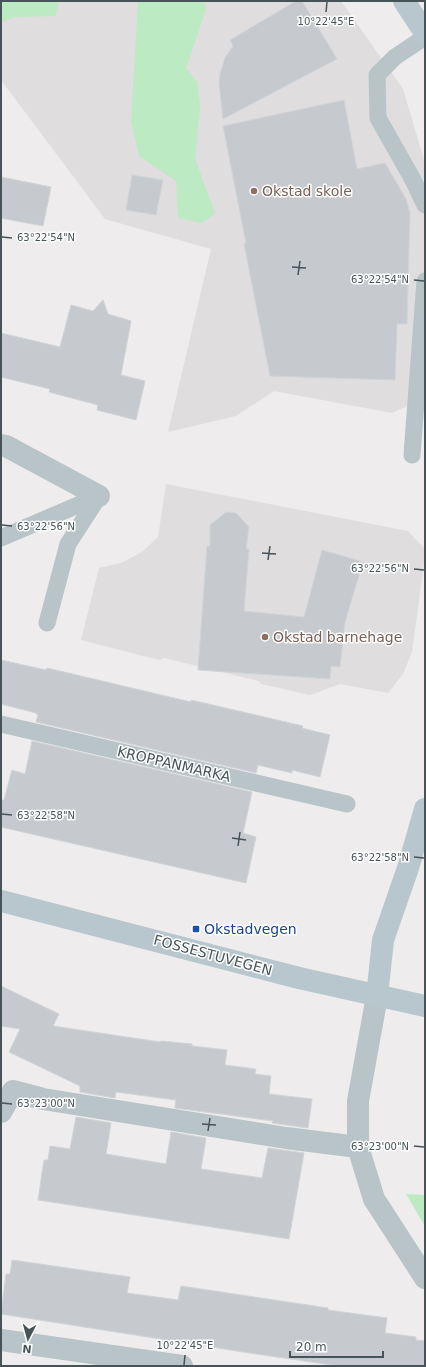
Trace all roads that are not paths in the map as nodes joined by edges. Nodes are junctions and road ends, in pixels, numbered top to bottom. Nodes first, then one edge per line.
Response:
1 (404, 1) edge
2 (425, 33) edge
3 (425, 36) edge
4 (425, 205) edge
5 (425, 281) edge
6 (1, 445) edge
7 (412, 456) dead end
8 (99, 496) junction
9 (1, 538) edge
10 (47, 623) dead end
11 (1, 724) edge
12 (347, 804) dead end
13 (425, 809) edge
14 (1, 901) edge
15 (377, 996) junction
16 (425, 1006) edge
17 (7, 1088) edge
18 (1, 1112) edge
19 (358, 1147) junction
20 (425, 1278) edge
21 (1, 1340) edge
22 (182, 1366) edge

1 - 2 street
3 - 4 lane
5 - 7 lane
6 - 8 street
8 - 9 lane
8 - 10 lane
11 - 12 lane, KROPPANMARKA
13 - 15 street
14 - 15 street, FOSSESTUVEGEN
15 - 16 street, FOSSESTUVEGEN
15 - 19 street
17 - 18 street
17 - 19 street
19 - 20 street
21 - 22 street

